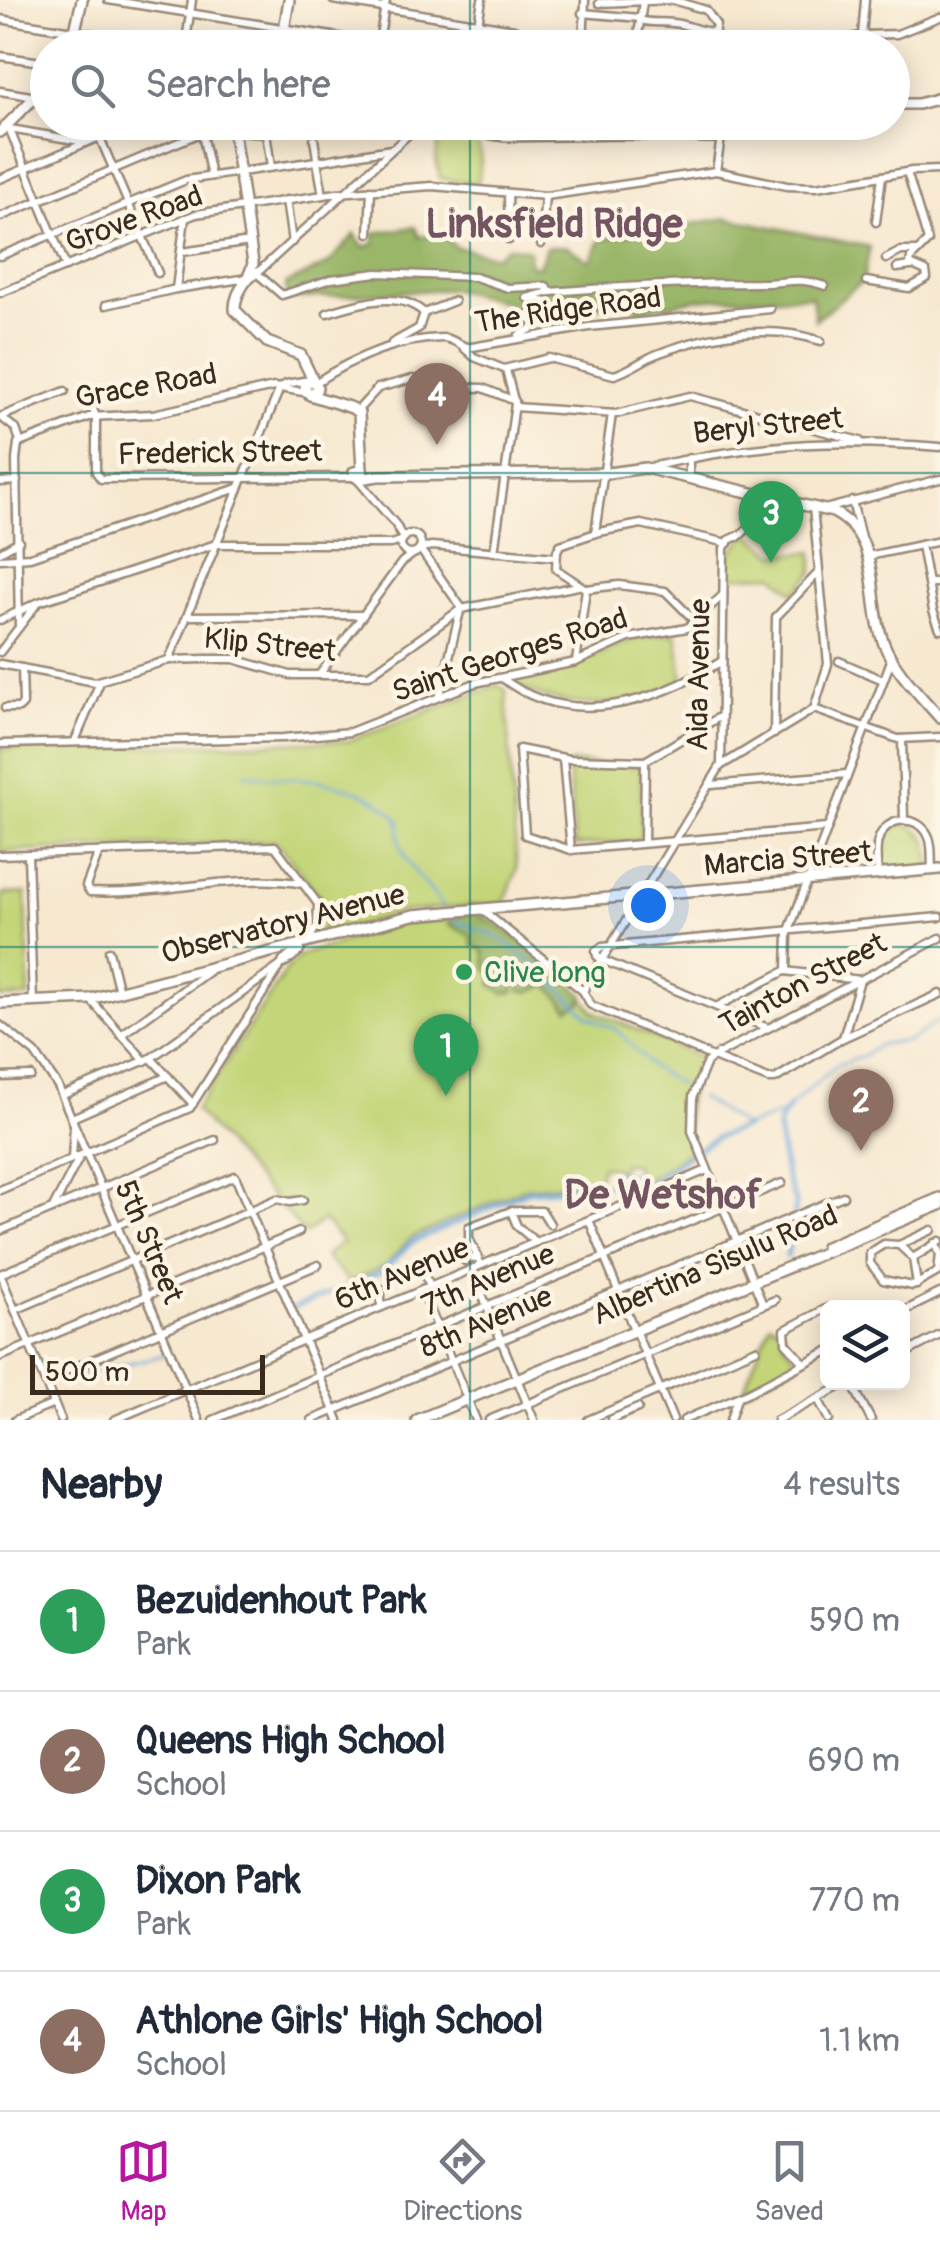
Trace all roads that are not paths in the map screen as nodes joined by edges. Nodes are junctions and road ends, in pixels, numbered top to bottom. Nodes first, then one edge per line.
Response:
1 (80, 0) edge
2 (108, 0) edge
3 (192, 0) edge
4 (288, 0) edge
5 (332, 0) edge
6 (482, 0) edge
7 (584, 0) edge
8 (865, 0) edge
9 (599, 2) dead end
10 (643, 2) edge
11 (385, 4) edge
12 (190, 13) junction
13 (584, 15) junction
14 (940, 17) edge
15 (0, 19) edge
16 (640, 20) junction
17 (478, 23) junction
18 (284, 28) junction
19 (514, 29) dead end
20 (68, 30) edge
21 (74, 30) edge
22 (188, 30) edge
23 (295, 30) edge
24 (381, 30) edge
25 (477, 30) edge
26 (583, 30) edge
27 (639, 30) edge
28 (694, 30) edge
29 (714, 30) edge
30 (862, 30) edge
31 (907, 30) edge
32 (0, 56) edge
33 (30, 61) edge
34 (0, 91) edge
35 (30, 96) edge
36 (940, 98) edge
37 (30, 99) edge
38 (910, 104) edge
39 (3, 129) edge
40 (30, 133) edge
41 (75, 140) edge
42 (94, 140) edge
43 (101, 140) edge
44 (187, 140) edge
45 (203, 140) edge
46 (235, 140) edge
47 (269, 140) edge
48 (314, 140) edge
49 (401, 140) edge
50 (720, 140) edge
51 (88, 142) junction
52 (391, 149) junction
53 (317, 160) junction
54 (271, 166) junction
55 (25, 168) junction
56 (114, 170) junction
57 (940, 170) edge
58 (716, 171) junction
59 (240, 172) junction
60 (907, 172) junction
61 (211, 176) junction
62 (882, 176) junction
63 (0, 179) edge
64 (371, 190) junction
65 (346, 192) junction
66 (508, 194) junction
67 (322, 195) junction
68 (545, 196) junction
69 (286, 200) junction
70 (38, 201) junction
71 (127, 204) junction
72 (244, 207) junction
73 (0, 217) edge
74 (186, 218) junction
75 (876, 222) dead end
76 (369, 232) dead end
77 (52, 234) junction
78 (141, 236) junction
79 (510, 240) dead end
80 (250, 242) junction
81 (292, 242) junction
82 (541, 244) dead end
83 (919, 251) junction
84 (182, 252) junction
85 (0, 256) edge
86 (886, 258) dead end
87 (911, 266) junction
88 (66, 267) junction
89 (897, 268) dead end
90 (158, 274) dead end
91 (250, 277) junction
92 (866, 281) dead end
93 (826, 286) dead end
94 (176, 289) junction
95 (550, 292) junction
96 (0, 294) edge
97 (454, 301) dead end
98 (106, 305) dead end
99 (770, 309) dead end
100 (327, 313) dead end
101 (424, 313) junction
102 (821, 340) dead end
103 (499, 342) junction
104 (387, 346) junction
105 (463, 348) junction
106 (506, 370) junction
107 (313, 384) junction
108 (279, 387) junction
109 (65, 390) dead end
110 (86, 390) dead end
111 (515, 404) junction
112 (16, 411) junction
113 (357, 411) junction
114 (612, 414) junction
115 (1, 417) edge
116 (96, 417) junction
117 (16, 429) junction
118 (860, 440) junction
119 (20, 441) junction
120 (940, 447) edge
121 (689, 458) junction
122 (645, 468) junction
123 (603, 473) junction
124 (504, 475) junction
125 (358, 476) junction
126 (244, 477) junction
127 (689, 478) junction
128 (940, 479) edge
129 (16, 481) junction
130 (0, 482) edge
131 (240, 487) junction
132 (764, 495) junction
133 (852, 500) junction
134 (818, 508) junction
135 (595, 533) junction
136 (860, 534) junction
137 (19, 541) junction
138 (940, 541) edge
139 (404, 543) junction
140 (216, 544) junction
141 (921, 545) junction
142 (725, 546) junction
143 (418, 549) junction
144 (494, 552) junction
145 (0, 555) edge
146 (868, 556) junction
147 (556, 557) junction
148 (20, 560) junction
149 (402, 562) junction
150 (820, 572) junction
151 (928, 583) junction
152 (940, 583) edge
153 (582, 587) junction
154 (723, 595) junction
155 (39, 602) junction
156 (22, 608) junction
157 (461, 609) junction
158 (363, 615) junction
159 (187, 616) junction
160 (2, 620) edge
161 (695, 621) junction
162 (20, 626) junction
163 (940, 629) edge
164 (0, 652) edge
165 (892, 658) junction
166 (169, 660) junction
167 (722, 661) junction
168 (839, 661) dead end
169 (576, 662) junction
170 (0, 664) edge
171 (22, 668) junction
172 (319, 675) junction
173 (501, 677) junction
174 (882, 680) junction
175 (100, 682) junction
176 (440, 696) junction
177 (4, 708) dead end
178 (814, 709) junction
179 (722, 716) junction
180 (940, 718) edge
181 (865, 727) junction
182 (774, 734) junction
183 (940, 737) edge
184 (902, 739) junction
185 (75, 742) junction
186 (0, 744) edge
187 (563, 759) junction
188 (645, 761) junction
189 (721, 765) junction
190 (847, 774) junction
191 (710, 786) junction
192 (904, 820) junction
193 (826, 828) junction
194 (675, 840) junction
195 (644, 843) junction
196 (570, 850) junction
197 (99, 852) junction
198 (0, 855) edge
199 (28, 855) junction
200 (936, 869) edge
201 (298, 875) junction
202 (878, 877) junction
203 (292, 882) junction
204 (807, 882) junction
205 (303, 884) junction
206 (640, 896) junction
207 (481, 909) junction
208 (940, 918) edge
209 (788, 932) junction
210 (940, 938) edge
211 (310, 943) junction
212 (610, 946) junction
213 (290, 949) junction
214 (108, 950) dead end
215 (602, 960) junction
216 (283, 964) junction
217 (212, 968) junction
218 (787, 970) junction
219 (261, 979) junction
220 (860, 980) junction
221 (269, 987) junction
222 (583, 990) junction
223 (119, 992) junction
224 (940, 994) edge
225 (90, 999) junction
226 (0, 1002) edge
227 (33, 1002) junction
228 (717, 1006) junction
229 (0, 1025) edge
230 (768, 1028) junction
231 (121, 1035) junction
232 (844, 1038) junction
233 (713, 1056) junction
234 (148, 1059) junction
235 (0, 1076) edge
236 (32, 1076) dead end
237 (168, 1076) junction
238 (63, 1095) junction
239 (193, 1104) junction
240 (72, 1119) junction
241 (216, 1140) dead end
242 (84, 1154) junction
243 (71, 1162) junction
244 (707, 1170) junction
245 (782, 1183) dead end
246 (102, 1188) junction
247 (0, 1190) edge
248 (843, 1196) dead end
249 (303, 1200) dead end
250 (937, 1203) edge
251 (722, 1207) junction
252 (51, 1210) junction
253 (511, 1210) junction
254 (250, 1211) junction
255 (940, 1219) edge
256 (589, 1220) junction
257 (117, 1224) junction
258 (550, 1224) dead end
259 (932, 1230) dead end
260 (0, 1232) edge
261 (299, 1232) dead end
262 (536, 1242) junction
263 (736, 1242) junction
264 (938, 1242) edge
265 (900, 1245) junction
266 (265, 1246) junction
267 (474, 1248) junction
268 (604, 1256) junction
269 (913, 1258) junction
270 (417, 1260) dead end
271 (132, 1261) junction
272 (480, 1261) junction
273 (318, 1266) dead end
274 (472, 1270) junction
275 (0, 1274) edge
276 (753, 1281) junction
277 (280, 1282) junction
278 (917, 1285) junction
279 (426, 1288) junction
280 (381, 1289) dead end
281 (619, 1291) junction
282 (940, 1292) edge
283 (147, 1296) junction
284 (775, 1300) dead end
285 (486, 1305) junction
286 (763, 1305) junction
287 (381, 1307) junction
288 (910, 1308) edge
289 (15, 1310) junction
290 (820, 1312) edge
291 (436, 1326) junction
292 (634, 1328) junction
293 (162, 1332) junction
294 (940, 1335) edge
295 (304, 1340) junction
296 (501, 1341) junction
297 (30, 1345) junction
298 (756, 1349) dead end
299 (910, 1350) edge
300 (645, 1354) junction
301 (820, 1355) edge
302 (0, 1357) edge
303 (452, 1362) junction
304 (804, 1363) junction
305 (319, 1375) junction
306 (515, 1379) junction
307 (44, 1380) junction
308 (186, 1390) junction
309 (660, 1390) junction
310 (834, 1390) edge
311 (854, 1390) edge
312 (737, 1398) junction
313 (818, 1398) junction
314 (467, 1399) junction
315 (54, 1404) junction
316 (528, 1404) junction
317 (638, 1408) dead end
318 (334, 1410) junction
319 (617, 1416) edge
320 (14, 1420) edge
321 (60, 1420) edge
322 (114, 1420) edge
323 (199, 1420) edge
324 (212, 1420) edge
325 (312, 1420) edge
326 (338, 1420) edge
327 (418, 1420) edge
328 (476, 1420) edge
329 (489, 1420) edge
330 (534, 1420) edge
331 (588, 1420) edge
332 (673, 1420) edge
333 (684, 1420) edge
334 (730, 1420) edge
335 (777, 1420) edge
336 (829, 1420) edge
337 (871, 1420) edge

1 - 21 main road
2 - 12 street
3 - 12 street
4 - 18 main road
5 - 11 street
6 - 17 street
7 - 13 street
8 - 30 street
9 - 10 street
10 - 16 street
10 - 29 street
11 - 17 street
11 - 24 street
12 - 18 street
12 - 22 street
13 - 16 street
13 - 26 street
14 - 31 street
15 - 20 street
16 - 27 street
16 - 28 street
17 - 19 street
17 - 25 street
18 - 23 street
32 - 33 street
34 - 35 street
36 - 38 main road
37 - 39 main road
39 - 40 street
39 - 55 street
41 - 51 street
42 - 51 street
43 - 56 street
44 - 56 street
45 - 61 street
46 - 59 main road
47 - 54 street
48 - 53 street
49 - 52 street
50 - 58 street
51 - 55 street
52 - 53 street
52 - 65 street
53 - 54 street
53 - 67 street
54 - 59 street
55 - 63 street
55 - 70 street
56 - 70 street
56 - 71 street
57 - 60 street
58 - 62 street
58 - 68 street, Grove Road
59 - 61 street
59 - 72 main road
60 - 62 street
60 - 83 street
61 - 71 street
62 - 75 street
64 - 65 street, Grove Road
64 - 66 street, Grove Road
64 - 76 street
65 - 67 street, Grove Road
65 - 81 street
66 - 68 street, Grove Road
66 - 79 street
67 - 69 street, Grove Road
68 - 82 street
69 - 72 street, Grove Road
69 - 81 street
70 - 73 street
70 - 77 street
71 - 77 street
71 - 78 street
72 - 74 street, Grove Road
72 - 80 main road
74 - 78 street, Grove Road
74 - 84 street
77 - 85 street
77 - 88 street
78 - 88 street, Grove Road
78 - 90 street
80 - 84 street
80 - 91 main road
81 - 91 street
83 - 86 street
83 - 87 street
84 - 94 street
87 - 89 street
87 - 92 street
88 - 96 street, Grove Road
91 - 94 street
91 - 95 street
91 - 107 main road
93 - 95 street
94 - 98 street
95 - 103 street
97 - 101 street
99 - 103 street, The Ridge Road
100 - 101 street
101 - 104 street
102 - 106 street
103 - 105 street, The Ridge Road
104 - 105 street, The Ridge Road
104 - 107 street, The Ridge Road
105 - 106 street
106 - 111 street
107 - 108 street, Grace Road
107 - 108 street, Grace Road
107 - 113 main road
108 - 116 street, Grace Road
108 - 126 street
109 - 112 street
110 - 116 street
111 - 113 street
111 - 114 street
111 - 124 street
112 - 115 street
112 - 117 street
113 - 125 main road
114 - 118 street
114 - 123 street
115 - 117 street
116 - 119 street, Grace Road
116 - 126 street, Frederick Street
117 - 119 street
118 - 120 street, Beryl Street
118 - 121 street, Beryl Street
119 - 129 street
121 - 122 street, Beryl Street
121 - 127 street
122 - 123 main road, Beryl Street
122 - 127 main road
123 - 124 main road, Frederick Street
123 - 135 street
124 - 125 main road, Frederick Street
124 - 144 street
125 - 126 street, Frederick Street
125 - 139 street
126 - 131 street
127 - 132 main road
128 - 133 street
129 - 130 street
129 - 137 street
131 - 140 street
131 - 148 street
132 - 134 main road
132 - 142 street
133 - 134 street
133 - 136 street
134 - 136 main road
134 - 150 street
135 - 142 street
135 - 147 street
136 - 146 main road
137 - 145 street
137 - 148 street
138 - 141 street
139 - 140 street
139 - 143 street
139 - 143 street
139 - 149 street
140 - 155 street
140 - 159 street
141 - 146 street
141 - 151 street
142 - 154 street, Aida Avenue
143 - 144 street
143 - 149 street
143 - 157 street
144 - 147 street
145 - 148 street
146 - 165 main road
147 - 153 street
148 - 156 street
149 - 158 street
150 - 178 street
150 - 182 street
151 - 152 street
151 - 163 street
153 - 157 street, Klip Street
153 - 161 street, Klip Street
153 - 169 street
154 - 161 street, Saint Georges Road
154 - 167 street, Aida Avenue
155 - 156 street
155 - 162 street
156 - 160 street
156 - 162 street
157 - 172 street, Klip Street
157 - 176 street
158 - 159 street
158 - 172 street
159 - 166 street
160 - 162 street
161 - 169 street, Saint Georges Road
162 - 164 street
165 - 174 street
165 - 180 main road
166 - 172 street, Klip Street
166 - 175 street, Klip Street
167 - 173 street
167 - 179 street, Aida Avenue
168 - 174 street
169 - 173 street, Saint Georges Road
170 - 171 street, Klip Street
171 - 175 street, Klip Street
171 - 177 street
173 - 176 street, Saint Georges Road
174 - 181 street
175 - 185 street
176 - 185 street, Saint Georges Road
178 - 181 street
178 - 182 street
179 - 188 street
179 - 189 street, Aida Avenue
181 - 184 street
181 - 190 street
182 - 189 street
183 - 184 street
184 - 192 street
185 - 186 street, Saint Georges Road
187 - 188 street
187 - 196 street
187 - 196 street
188 - 195 street
189 - 191 street, Aida Avenue
190 - 191 street
190 - 193 street
191 - 194 street, Aida Avenue
192 - 200 street
192 - 202 street
193 - 194 street
193 - 204 street
194 - 195 street
194 - 206 street, Aida Avenue
195 - 196 street
197 - 199 street
197 - 201 street
197 - 203 street
198 - 199 street
199 - 227 street
200 - 202 main road, Marcia Street
201 - 203 street
201 - 205 street
202 - 204 main road, Marcia Street
203 - 205 street
204 - 206 main road, Marcia Street
204 - 209 street
205 - 211 street
206 - 207 main road, Observatory Avenue
206 - 212 street, Aida Avenue
207 - 211 main road, Observatory Avenue
207 - 222 street, Tainton Street
208 - 209 street
209 - 212 street
209 - 218 street
210 - 220 street, Tainton Street
211 - 213 main road, Observatory Avenue
211 - 216 main road
212 - 215 street, Aida Avenue
213 - 216 street
213 - 217 main road, Observatory Avenue
214 - 223 street
215 - 222 street, Aida Avenue
215 - 228 street
216 - 219 street
216 - 221 street
217 - 223 main road, Observatory Avenue
217 - 231 street
218 - 220 street
218 - 228 street
219 - 221 street
219 - 234 street
220 - 230 street, Tainton Street
220 - 232 street
221 - 239 street
222 - 233 street, Tainton Street
223 - 225 main road, Observatory Avenue
224 - 232 street
225 - 227 main road, Observatory Avenue
225 - 231 street
226 - 227 main road, Observatory Avenue
228 - 230 street
229 - 238 street, 5th Street
230 - 233 street, Tainton Street
231 - 234 street
232 - 233 street
233 - 244 street
234 - 237 street
234 - 238 street
235 - 236 street
237 - 239 street
237 - 240 street
238 - 240 street, 5th Street
239 - 242 street
240 - 242 street, 5th Street
240 - 243 street
241 - 246 street
242 - 243 street
242 - 246 street, 5th Street
243 - 247 street
243 - 252 street
244 - 251 street
244 - 256 street, 6th Avenue
245 - 251 street, 7th Avenue
246 - 252 street
246 - 257 street, 5th Street
248 - 263 street, 8th Avenue
249 - 254 street
250 - 255 street
250 - 276 main road, Albertina Sisulu Road
251 - 263 street
251 - 268 street, 7th Avenue
252 - 260 street
253 - 258 street
253 - 262 street
253 - 267 street
254 - 257 street
254 - 266 street
254 - 271 street
256 - 262 street, 6th Avenue
256 - 268 street
257 - 271 street, 5th Street
257 - 275 street
259 - 265 street
261 - 266 street
262 - 272 street, 6th Avenue
263 - 276 street
263 - 281 street, 8th Avenue
264 - 269 street
264 - 278 street
265 - 269 street
265 - 278 street
266 - 277 street
266 - 283 street
267 - 272 street
267 - 272 street
268 - 281 street
268 - 285 street, 7th Avenue
269 - 278 street
270 - 279 street
271 - 283 street, 5th Street
271 - 289 street
272 - 274 street, 6th Avenue
273 - 277 street
274 - 279 street, 6th Avenue
274 - 285 street
275 - 289 street
276 - 286 street
276 - 292 main road, Albertina Sisulu Road
277 - 293 street
277 - 295 street
279 - 287 street, 6th Avenue
279 - 291 street
280 - 287 street
281 - 292 street
281 - 296 street, 8th Avenue
282 - 288 street
283 - 293 street, 5th Street
283 - 297 street
284 - 286 street
285 - 291 street, 7th Avenue
285 - 296 street
286 - 300 street
287 - 295 street, 6th Avenue
289 - 297 street
290 - 304 street
291 - 303 street
291 - 305 street, 7th Avenue
292 - 300 street
292 - 306 main road, Albertina Sisulu Road
293 - 307 street
293 - 308 street, 5th Street
294 - 299 street
295 - 305 street
295 - 308 street, 6th Avenue
296 - 303 street, 8th Avenue
296 - 306 street
297 - 302 street
297 - 307 street
298 - 309 street
300 - 309 street
300 - 316 street
301 - 304 street
303 - 314 street
303 - 318 street, 8th Avenue
304 - 312 street
305 - 318 street
305 - 324 street, 7th Avenue
306 - 314 main road, Albertina Sisulu Road
306 - 316 street
307 - 315 street
308 - 322 street, 6th Avenue
308 - 323 street, 5th Street
309 - 319 street
309 - 332 street
310 - 313 street
311 - 337 street
312 - 333 street
312 - 334 street
313 - 335 street
313 - 336 street
314 - 327 main road, Albertina Sisulu Road
314 - 328 street
315 - 320 street
315 - 321 street
316 - 329 street
316 - 330 street
317 - 319 street
318 - 325 street, 8th Avenue
318 - 326 street
319 - 331 street

